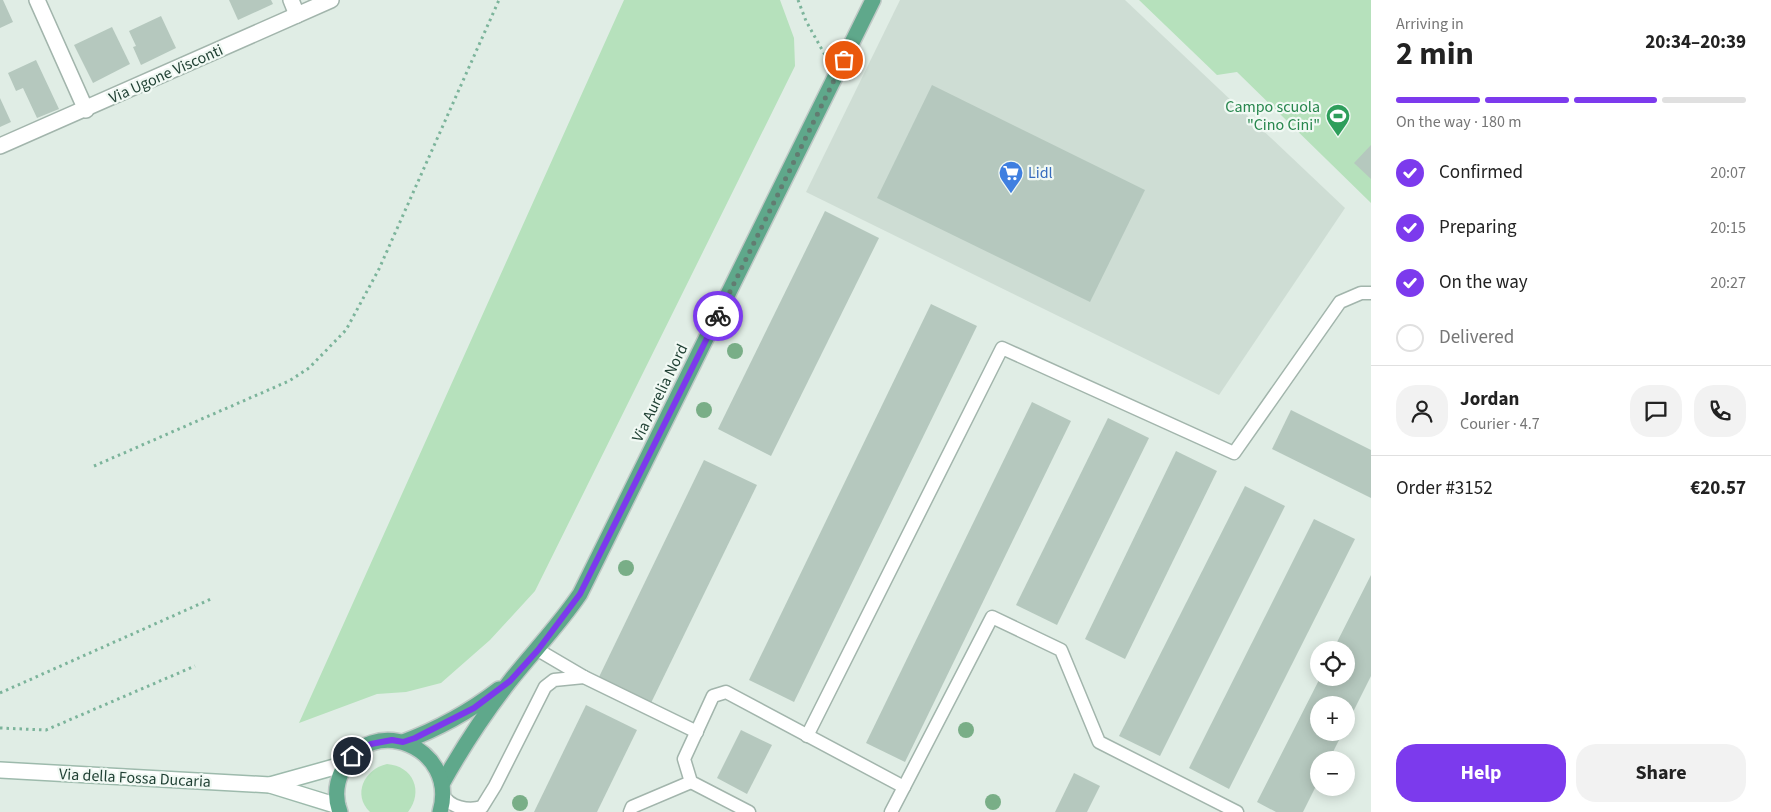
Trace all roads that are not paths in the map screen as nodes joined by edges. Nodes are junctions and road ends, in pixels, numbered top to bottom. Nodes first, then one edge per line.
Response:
1 (37, 0) edge
2 (291, 0) edge
3 (331, 0) edge
4 (873, 0) edge
5 (298, 15) junction
6 (86, 110) junction
7 (0, 146) edge
8 (1371, 293) edge
9 (538, 650) junction
10 (584, 678) junction
11 (510, 681) junction
12 (696, 732) junction
13 (807, 736) junction
14 (403, 742) junction
15 (345, 764) junction
16 (0, 770) edge
17 (691, 782) junction
18 (270, 785) junction
19 (904, 787) junction
20 (443, 789) junction
21 (339, 809) edge
22 (440, 812) edge
23 (630, 812) edge
24 (749, 812) edge
25 (891, 812) edge
26 (1237, 812) edge

1 - 6 street
2 - 5 street
3 - 5 street, Via Ugone Visconti
4 - 9 main road, Via Aurelia Nord
5 - 6 street, Via Ugone Visconti
6 - 7 street, Via Ugone Visconti
8 - 13 lane
9 - 10 lane
9 - 11 main road, Via Aurelia Nord
10 - 12 lane
10 - 20 lane
11 - 14 main road, Via Aurelia Nord
11 - 20 main road, Via Aurelia Nord
12 - 13 lane
12 - 17 lane
13 - 19 lane
14 - 15 main road
14 - 20 main road
15 - 18 street, Via della Fossa Ducaria
15 - 21 main road
16 - 18 street, Via della Fossa Ducaria
17 - 23 lane
17 - 24 lane
18 - 21 street, Via della Fossa Ducaria
19 - 25 lane
19 - 26 lane
20 - 22 main road

